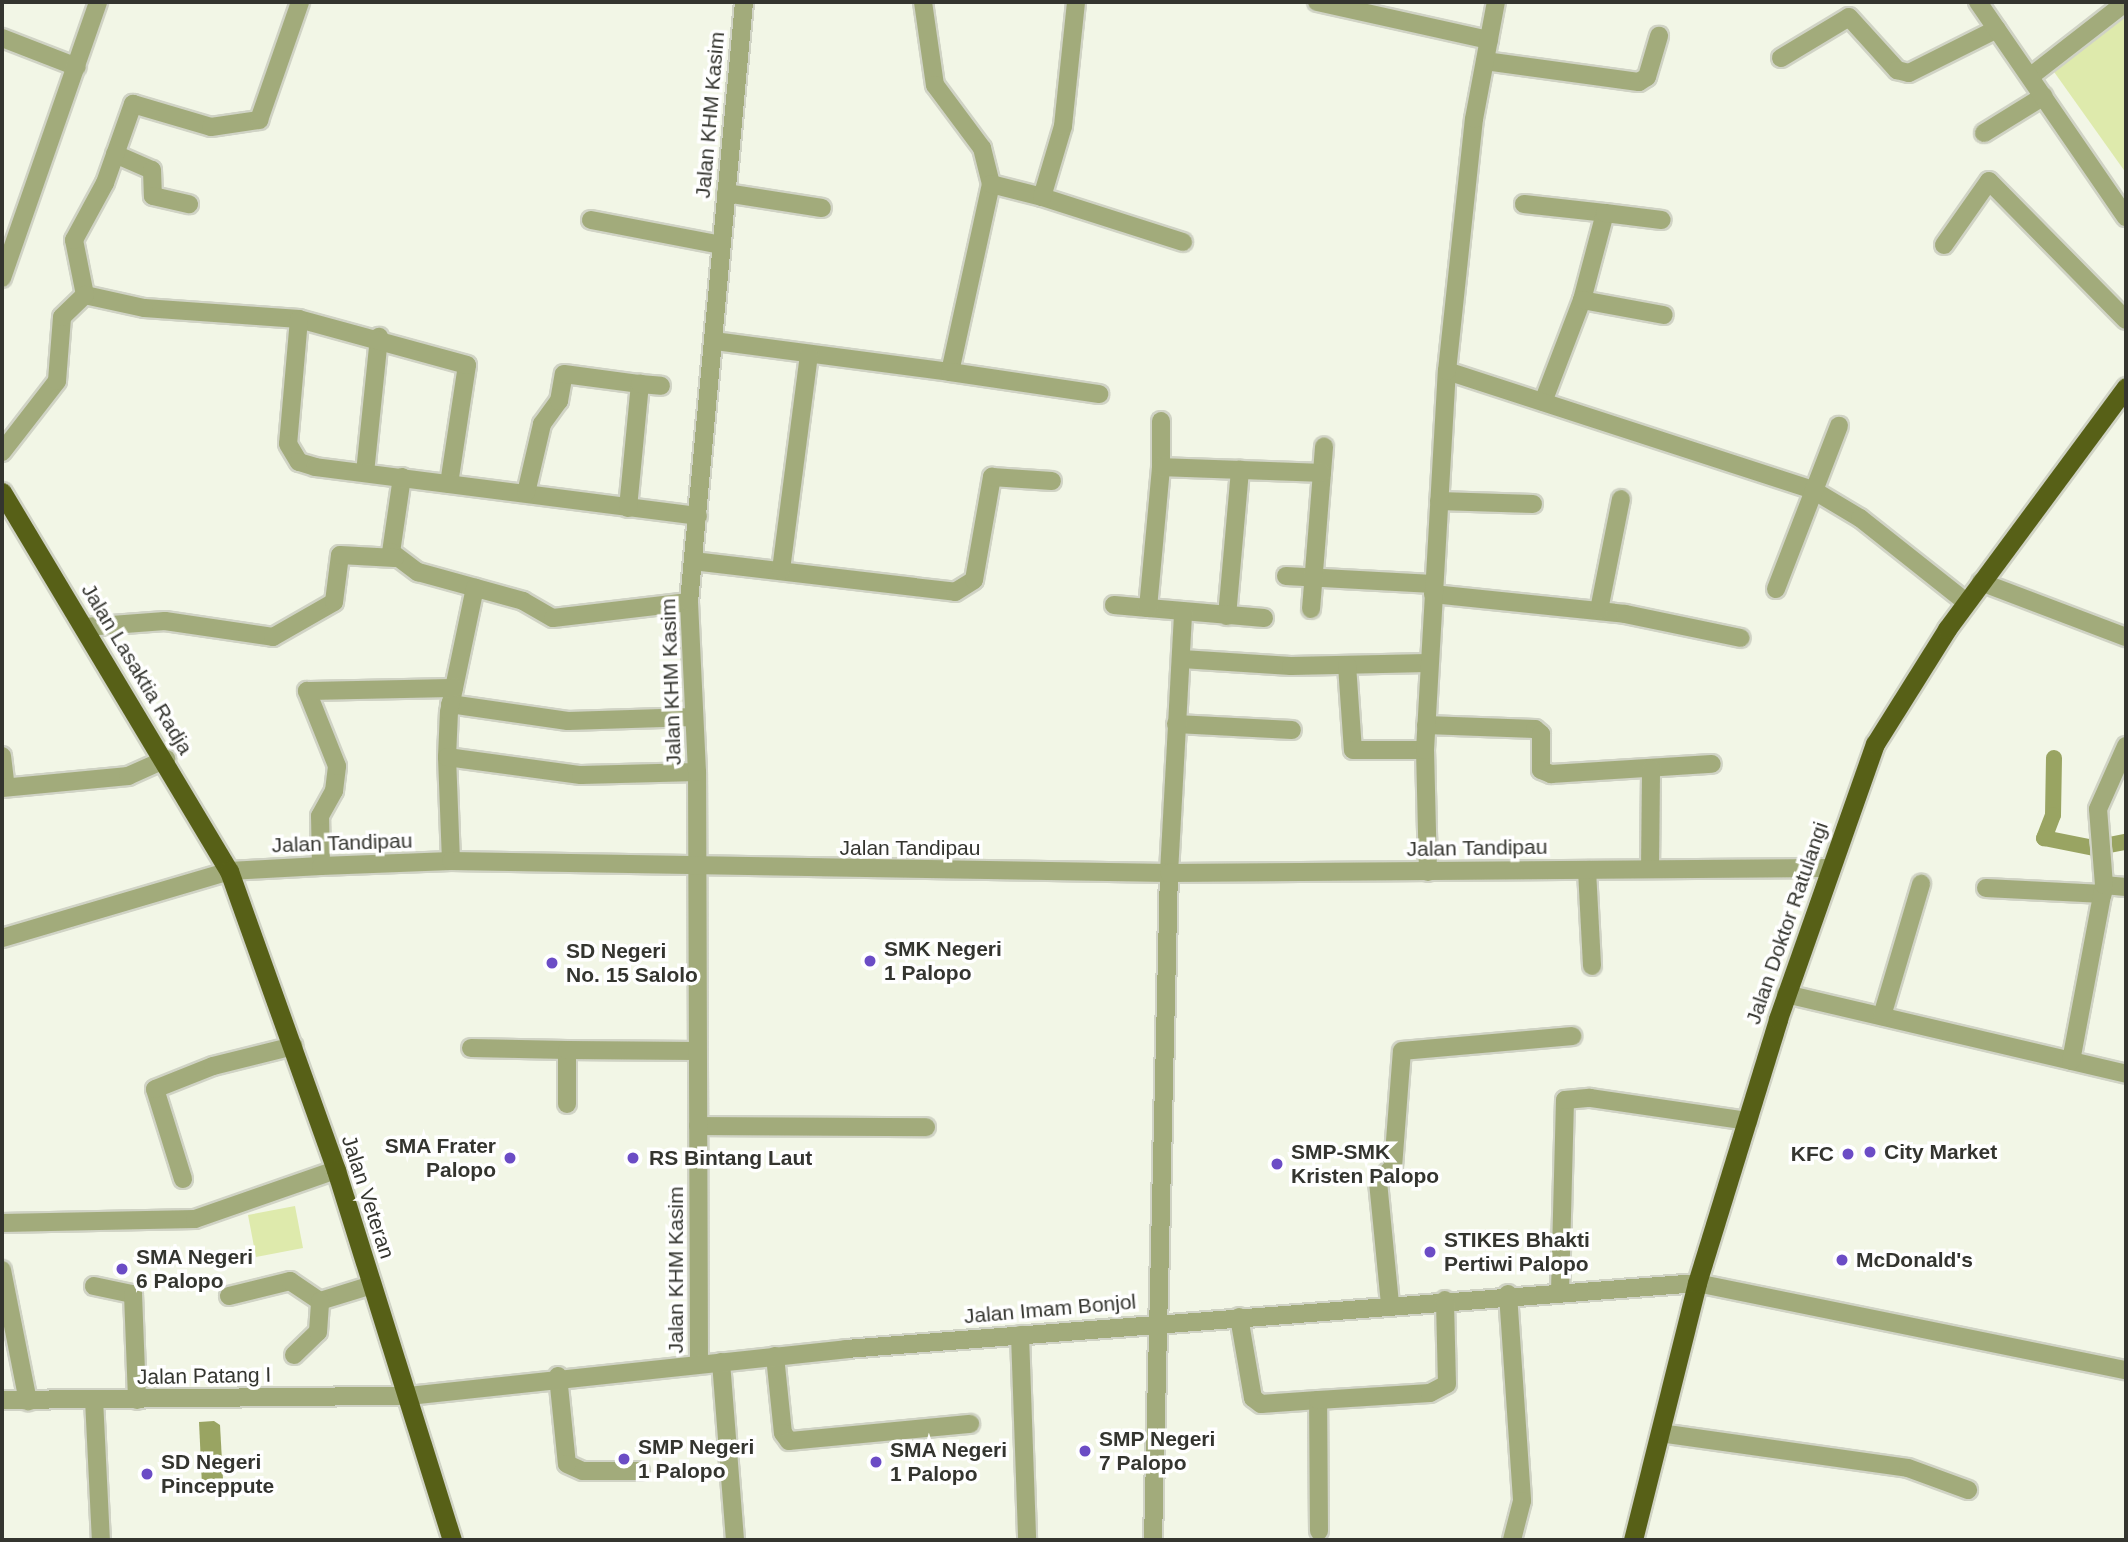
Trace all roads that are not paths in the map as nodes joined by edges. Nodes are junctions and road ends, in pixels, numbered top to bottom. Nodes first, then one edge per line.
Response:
1 (98, 2) edge
2 (300, 2) edge
3 (744, 2) edge
4 (923, 2) edge
5 (1076, 2) edge
6 (1317, 2) edge
7 (1496, 2) edge
8 (1978, 2) edge
9 (2126, 2) edge
10 (1997, 29) junction
11 (1659, 36) dead end
12 (2, 38) edge
13 (1489, 40) junction
14 (1781, 58) dead end
15 (1485, 61) junction
16 (77, 67) junction
17 (2031, 76) junction
18 (2044, 96) junction
19 (1984, 133) dead end
20 (115, 154) junction
21 (991, 184) junction
22 (726, 193) junction
23 (1042, 197) junction
24 (189, 204) dead end
25 (1524, 204) dead end
26 (822, 208) dead end
27 (1605, 214) junction
28 (2126, 217) edge
29 (591, 220) dead end
30 (1662, 220) dead end
31 (1183, 242) dead end
32 (721, 245) junction
33 (1944, 245) dead end
34 (2, 278) edge
35 (85, 295) junction
36 (1582, 300) junction
37 (1664, 315) dead end
38 (299, 319) junction
39 (2126, 320) edge
40 (379, 337) junction
41 (715, 341) junction
42 (809, 355) junction
43 (1447, 371) junction
44 (950, 372) junction
45 (640, 384) junction
46 (661, 386) dead end
47 (2126, 387) edge
48 (1099, 394) dead end
49 (1543, 401) junction
50 (1161, 421) dead end
51 (1839, 426) dead end
52 (1324, 447) dead end
53 (2, 453) edge
54 (1161, 467) junction
55 (1240, 470) junction
56 (365, 473) junction
57 (1322, 473) junction
58 (402, 477) junction
59 (1052, 481) dead end
60 (449, 484) junction
61 (1813, 490) junction
62 (2, 492) edge
63 (526, 493) junction
64 (1621, 499) dead end
65 (1439, 501) junction
66 (1533, 504) dead end
67 (628, 508) junction
68 (698, 516) junction
69 (395, 558) junction
70 (693, 561) junction
71 (781, 570) junction
72 (1286, 576) dead end
73 (1315, 577) junction
74 (1981, 582) junction
75 (475, 588) junction
76 (1433, 589) junction
77 (1776, 589) dead end
78 (689, 602) junction
79 (1966, 602) junction
80 (1114, 605) dead end
81 (1148, 608) junction
82 (1311, 609) dead end
83 (1599, 610) junction
84 (1183, 611) junction
85 (1227, 616) junction
86 (1264, 618) dead end
87 (85, 627) junction
88 (2126, 637) edge
89 (1741, 638) dead end
90 (1182, 659) junction
91 (1428, 663) junction
92 (1347, 665) junction
93 (452, 696) junction
94 (694, 717) junction
95 (1176, 724) junction
96 (1426, 725) junction
97 (1292, 730) dead end
98 (2126, 747) edge
99 (1425, 750) junction
100 (2, 756) edge
101 (447, 757) junction
102 (166, 759) junction
103 (1712, 764) dead end
104 (1651, 769) junction
105 (697, 772) junction
106 (4, 788) edge
107 (452, 861) junction
108 (321, 866) junction
109 (1828, 868) junction
110 (696, 869) junction
111 (1650, 869) junction
112 (1587, 870) junction
113 (229, 871) junction
114 (1428, 872) junction
115 (1169, 873) junction
116 (1921, 884) dead end
117 (2126, 887) edge
118 (1986, 888) dead end
119 (2104, 889) junction
120 (2, 938) edge
121 (1592, 966) dead end
122 (1786, 994) junction
123 (1882, 1016) junction
124 (1572, 1036) dead end
125 (294, 1046) junction
126 (471, 1048) dead end
127 (567, 1050) junction
128 (697, 1051) junction
129 (2071, 1061) junction
130 (2126, 1074) edge
131 (567, 1104) dead end
132 (1748, 1121) junction
133 (698, 1125) junction
134 (926, 1127) dead end
135 (336, 1170) junction
136 (183, 1180) dead end
137 (2, 1223) edge
138 (2, 1270) edge
139 (1697, 1283) junction
140 (372, 1285) junction
141 (94, 1286) dead end
142 (1560, 1291) junction
143 (1508, 1294) junction
144 (229, 1296) dead end
145 (1446, 1300) junction
146 (320, 1301) junction
147 (1390, 1304) junction
148 (1239, 1317) junction
149 (1158, 1323) junction
150 (1020, 1335) junction
151 (294, 1354) dead end
152 (775, 1356) junction
153 (721, 1363) junction
154 (699, 1364) junction
155 (2126, 1370) edge
156 (558, 1376) junction
157 (408, 1396) junction
158 (94, 1399) junction
159 (2, 1400) edge
160 (137, 1400) junction
161 (1318, 1400) junction
162 (28, 1401) junction
163 (970, 1424) dead end
164 (1660, 1433) junction
165 (640, 1471) dead end
166 (1968, 1490) dead end
167 (1319, 1531) dead end
168 (101, 1540) edge
169 (452, 1540) edge
170 (735, 1540) edge
171 (1027, 1540) edge
172 (1153, 1540) edge
173 (1512, 1540) edge
174 (1633, 1540) edge

1 - 16 street
2 - 20 street
3 - 22 street, Jalan KHM Kasim
4 - 21 street
5 - 23 street
6 - 13 street
7 - 13 street
8 - 10 street
9 - 17 street
10 - 14 street
10 - 17 street
11 - 15 street
12 - 16 street
13 - 15 street
15 - 43 street
16 - 34 street
17 - 18 street
18 - 19 street
18 - 28 street
20 - 24 street
20 - 35 street
21 - 23 street
21 - 44 street
22 - 26 street
22 - 32 street, Jalan KHM Kasim
23 - 31 street
25 - 27 street
27 - 30 street
27 - 36 street
29 - 32 street
32 - 41 street, Jalan KHM Kasim
33 - 39 street
35 - 38 street
35 - 53 street
36 - 37 street
36 - 49 street
38 - 40 street
38 - 56 street
40 - 56 street
40 - 60 street
41 - 42 street
41 - 68 street, Jalan KHM Kasim
42 - 44 street
42 - 71 street
43 - 49 street
43 - 65 street
44 - 48 street
45 - 46 street
45 - 63 street
45 - 67 street
47 - 74 highway, Jalan Doktor Ratulangi
49 - 61 street
50 - 54 street
51 - 61 street
52 - 57 street
54 - 55 street
54 - 81 street
55 - 57 street
55 - 85 street
56 - 58 street
57 - 73 street
58 - 60 street
58 - 69 street
59 - 71 street
60 - 63 street
61 - 77 street
61 - 79 street
62 - 87 highway, Jalan Lasaktia Radja
63 - 67 street
64 - 83 street
65 - 66 street
65 - 76 street
67 - 68 street
68 - 70 street, Jalan KHM Kasim
69 - 75 street
69 - 87 street
70 - 71 street
70 - 78 street, Jalan KHM Kasim
72 - 73 street
73 - 76 street
73 - 82 street
74 - 79 highway, Jalan Doktor Ratulangi
74 - 88 street
75 - 78 street
75 - 93 street
76 - 83 street
76 - 91 street
78 - 94 street, Jalan KHM Kasim
79 - 109 highway, Jalan Doktor Ratulangi
80 - 81 street
81 - 84 street
83 - 89 street
84 - 85 street
84 - 90 street
85 - 86 street
87 - 102 highway, Jalan Lasaktia Radja
90 - 92 street
90 - 95 street
91 - 92 street
91 - 96 street
92 - 99 street
93 - 94 street
93 - 101 street
93 - 108 street
94 - 105 street, Jalan KHM Kasim
95 - 97 street
95 - 115 street
96 - 99 street
96 - 104 street
98 - 119 street
99 - 114 street
100 - 106 street
101 - 105 street
101 - 107 street
102 - 106 street
102 - 113 highway, Jalan Lasaktia Radja
103 - 104 street
104 - 111 street
105 - 110 street, Jalan KHM Kasim
107 - 108 street, Jalan Tandipau
107 - 110 street, Jalan Tandipau
108 - 113 street, Jalan Tandipau
109 - 111 street, Jalan Tandipau
109 - 122 highway, Jalan Doktor Ratulangi
110 - 115 street, Jalan Tandipau
110 - 128 street, Jalan KHM Kasim
111 - 112 street, Jalan Tandipau
112 - 114 street, Jalan Tandipau
112 - 121 street
113 - 120 street, Jalan Tandipau
113 - 125 highway, Jalan Veteran
114 - 115 street, Jalan Tandipau
115 - 149 street
116 - 123 street
117 - 119 street
118 - 119 street
119 - 129 street
122 - 123 street
122 - 132 highway, Jalan Doktor Ratulangi
123 - 129 street
124 - 147 street
125 - 135 highway, Jalan Veteran
125 - 136 street
126 - 127 street
127 - 128 street
127 - 131 street
128 - 133 street, Jalan KHM Kasim
129 - 130 street
132 - 139 highway, Jalan Doktor Ratulangi
132 - 142 street
133 - 134 street
133 - 154 street, Jalan KHM Kasim
135 - 137 street
135 - 140 highway, Jalan Veteran
138 - 162 street
139 - 142 street, Jalan Imam Bonjol
139 - 155 street, Jalan Imam Bonjol
139 - 164 highway, Jalan Doktor Ratulangi
140 - 146 street
140 - 157 highway, Jalan Veteran
141 - 160 street
142 - 143 street, Jalan Imam Bonjol
143 - 145 street, Jalan Imam Bonjol
143 - 173 street
144 - 146 street
145 - 147 street, Jalan Imam Bonjol
145 - 161 street
146 - 151 street
147 - 148 street, Jalan Imam Bonjol
148 - 149 street, Jalan Imam Bonjol
148 - 161 street
149 - 150 street, Jalan Imam Bonjol
149 - 172 street
150 - 152 street, Jalan Imam Bonjol
150 - 171 street
152 - 153 street, Jalan Imam Bonjol
152 - 163 street
153 - 154 street, Jalan Imam Bonjol
153 - 170 street
154 - 156 street, Jalan Imam Bonjol
156 - 157 street, Jalan Imam Bonjol
156 - 165 street
157 - 160 street, Jalan Patang I
157 - 169 highway, Jalan Veteran
158 - 160 street, Jalan Patang I
158 - 162 street, Jalan Patang I
158 - 168 street
159 - 162 street, Jalan Patang I
161 - 167 street
164 - 166 street
164 - 174 highway, Jalan Doktor Ratulangi

